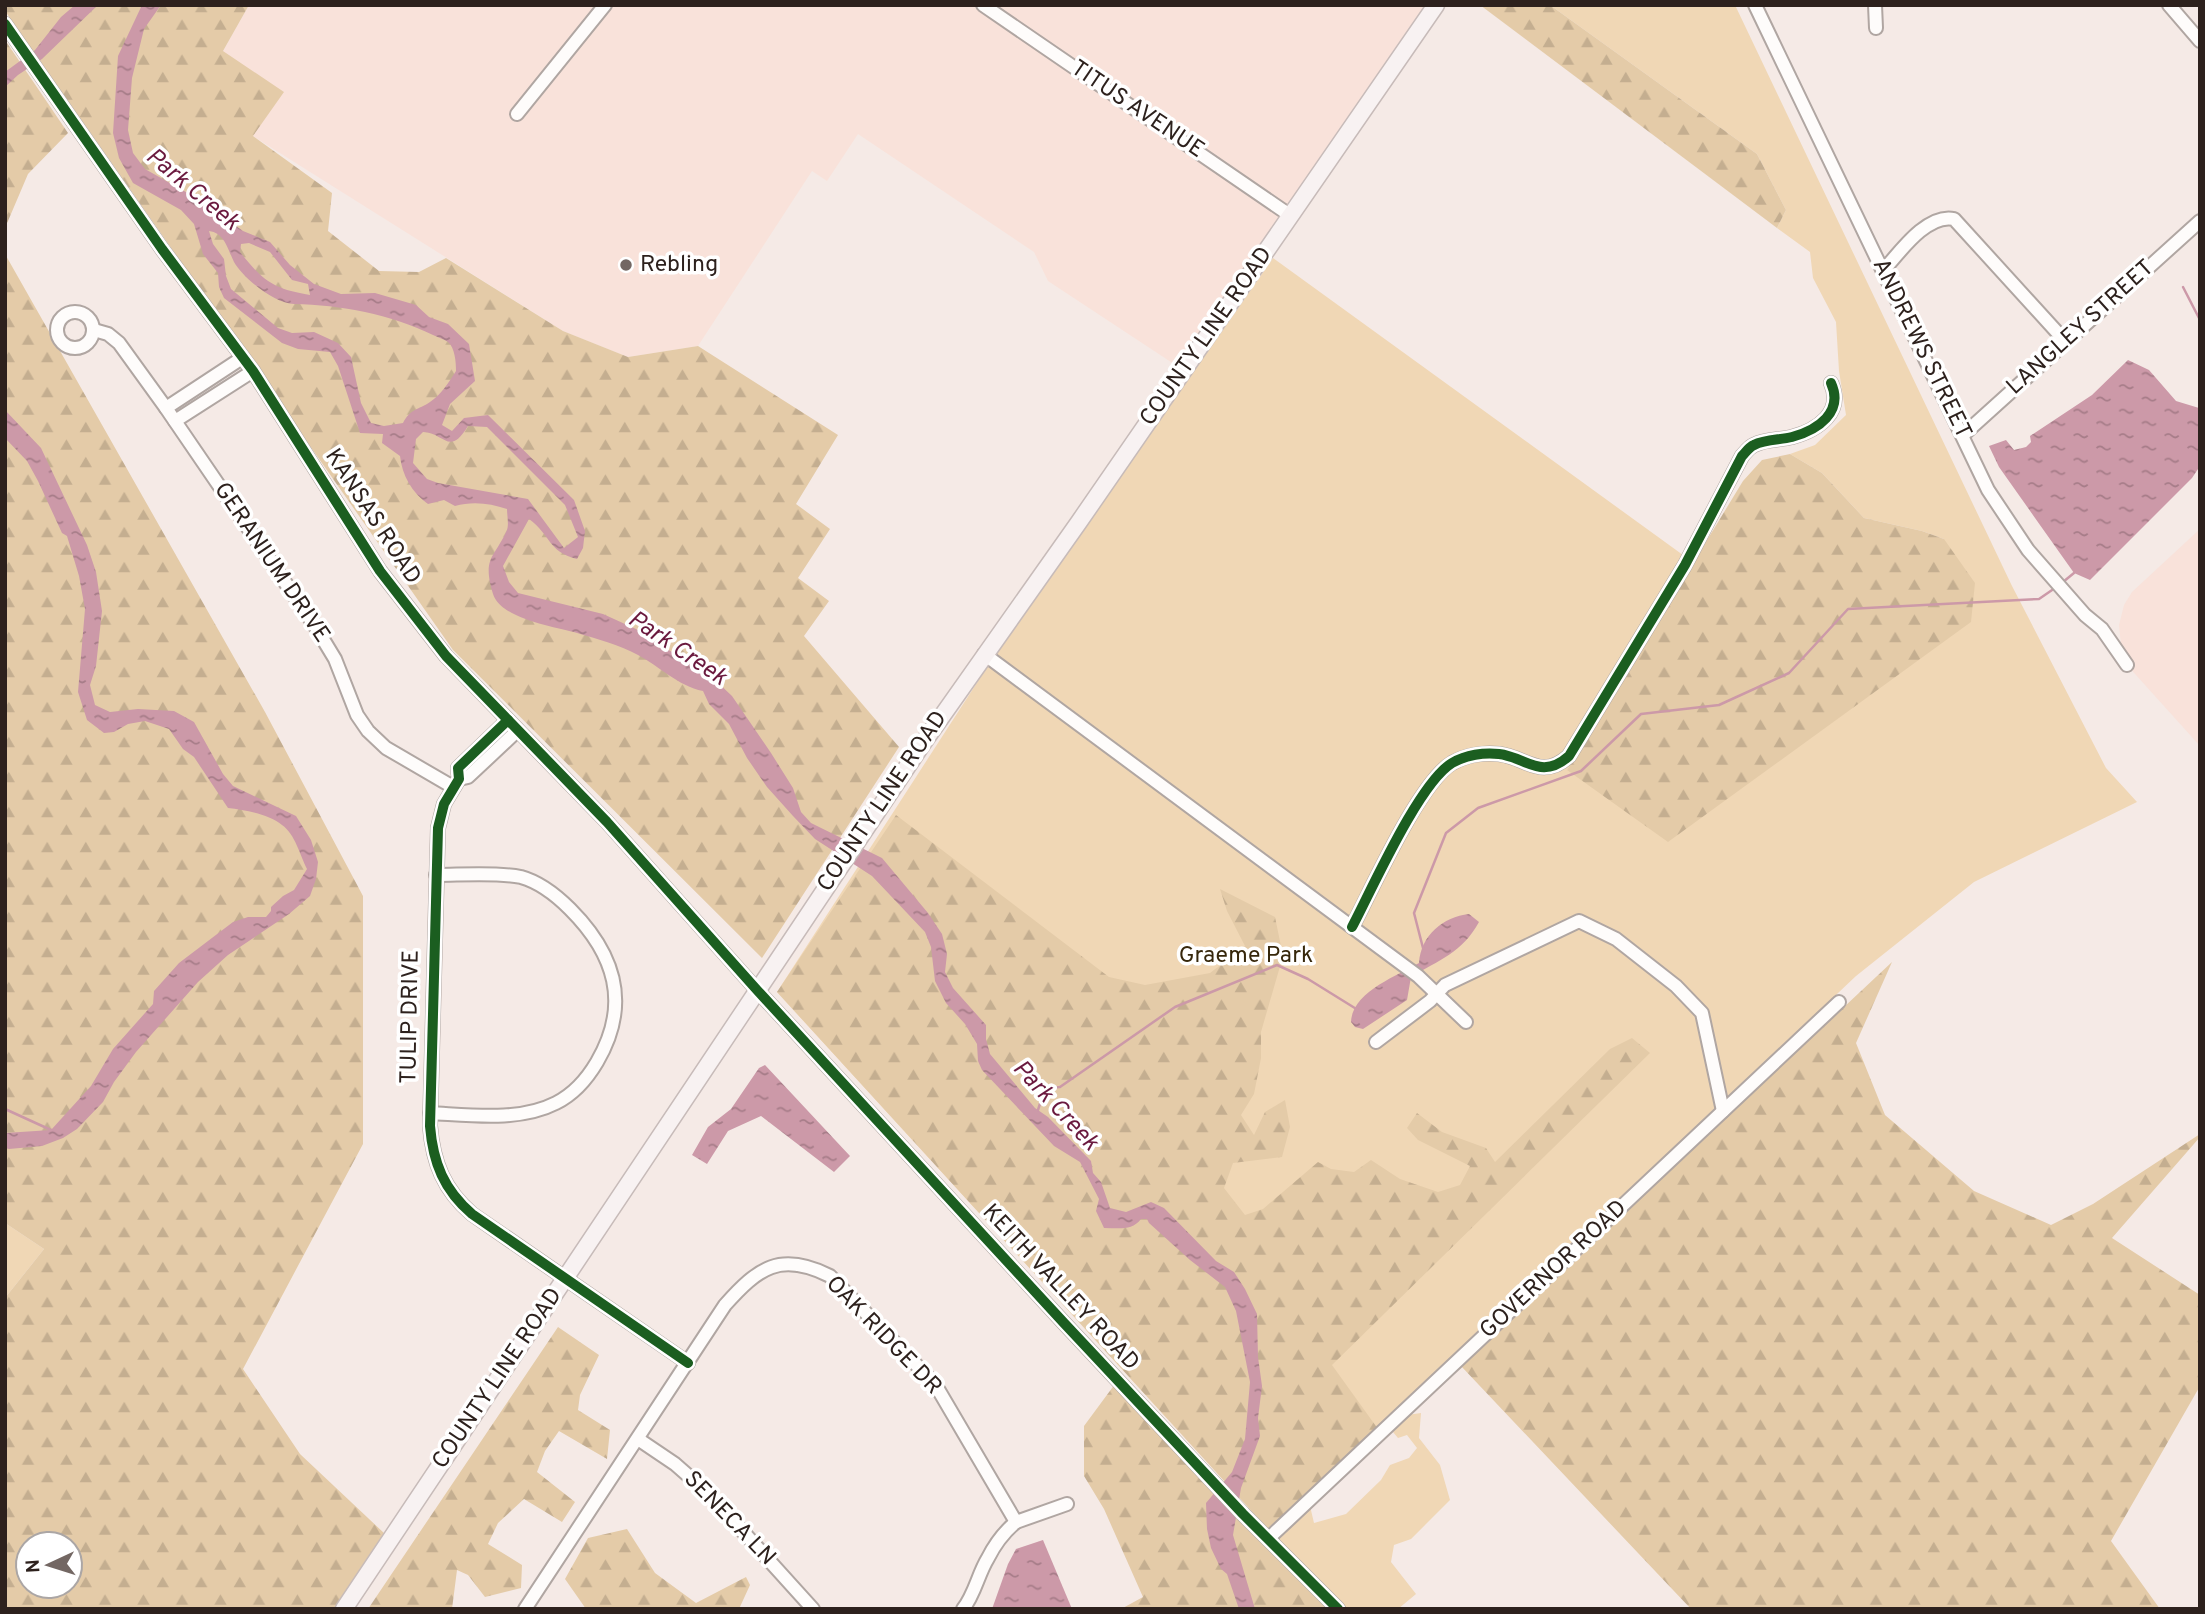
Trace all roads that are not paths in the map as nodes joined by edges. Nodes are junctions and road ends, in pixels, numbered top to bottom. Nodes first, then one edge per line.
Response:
1 (605, 5) edge
2 (983, 5) edge
3 (1436, 5) edge
4 (1755, 5) edge
5 (1875, 5) edge
6 (2169, 5) edge
7 (5, 24) edge
8 (1876, 29) dead end
9 (2200, 41) edge
10 (517, 114) dead end
11 (1291, 216) junction
12 (2200, 222) edge
13 (1884, 271) junction
14 (94, 330) dead end
15 (2066, 342) junction
16 (242, 358) junction
17 (253, 371) junction
18 (1831, 383) dead end
19 (166, 408) junction
20 (175, 421) junction
21 (1963, 435) junction
22 (984, 654) junction
23 (2127, 665) dead end
24 (508, 720) junction
25 (517, 731) junction
26 (456, 783) junction
27 (436, 875) junction
28 (1352, 927) junction
29 (757, 990) junction
30 (1436, 994) junction
31 (1839, 1002) dead end
32 (1466, 1022) dead end
33 (1376, 1042) dead end
34 (1723, 1111) junction
35 (430, 1113) junction
36 (565, 1278) junction
37 (688, 1363) junction
38 (638, 1439) junction
39 (1067, 1504) dead end
40 (1016, 1522) junction
41 (1269, 1538) junction
42 (344, 1609) edge
43 (525, 1609) edge
44 (813, 1609) edge
45 (963, 1609) edge
46 (1338, 1609) edge

1 - 10 street
2 - 11 street, TITUS AVENUE
3 - 11 main road, COUNTY LINE ROAD
4 - 13 street, ANDREWS STREET
5 - 8 street
6 - 9 street
7 - 16 street, KANSAS ROAD
11 - 22 main road, COUNTY LINE ROAD
12 - 15 street, LANGLEY STREET
13 - 15 street
13 - 21 street, ANDREWS STREET
14 - 19 street, GERANIUM DRIVE
15 - 21 street, LANGLEY STREET
16 - 17 street, KANSAS ROAD
16 - 19 street
17 - 20 street
17 - 24 street, KANSAS ROAD
18 - 28 street
19 - 20 street, GERANIUM DRIVE
20 - 26 street, GERANIUM DRIVE
21 - 23 street, ANDREWS STREET
22 - 28 street
22 - 29 main road, COUNTY LINE ROAD
24 - 25 street, KANSAS ROAD
24 - 26 street, TULIP DRIVE
25 - 26 street
25 - 29 street, KANSAS ROAD
26 - 27 street, TULIP DRIVE
27 - 35 street, TULIP DRIVE
27 - 35 street
28 - 30 street
29 - 36 main road, COUNTY LINE ROAD
29 - 41 street, KEITH VALLEY ROAD
30 - 32 street
30 - 33 street
30 - 34 street
31 - 34 street, GOVERNOR ROAD
34 - 41 street, GOVERNOR ROAD
35 - 36 street, TULIP DRIVE
36 - 37 street, TULIP DRIVE
36 - 42 main road, COUNTY LINE ROAD
37 - 38 street, OAK RIDGE DR
37 - 40 street, OAK RIDGE DR
38 - 43 street, OAK RIDGE DR
38 - 44 street, SENECA LN
39 - 40 street
40 - 45 street
41 - 46 street, KEITH VALLEY ROAD

